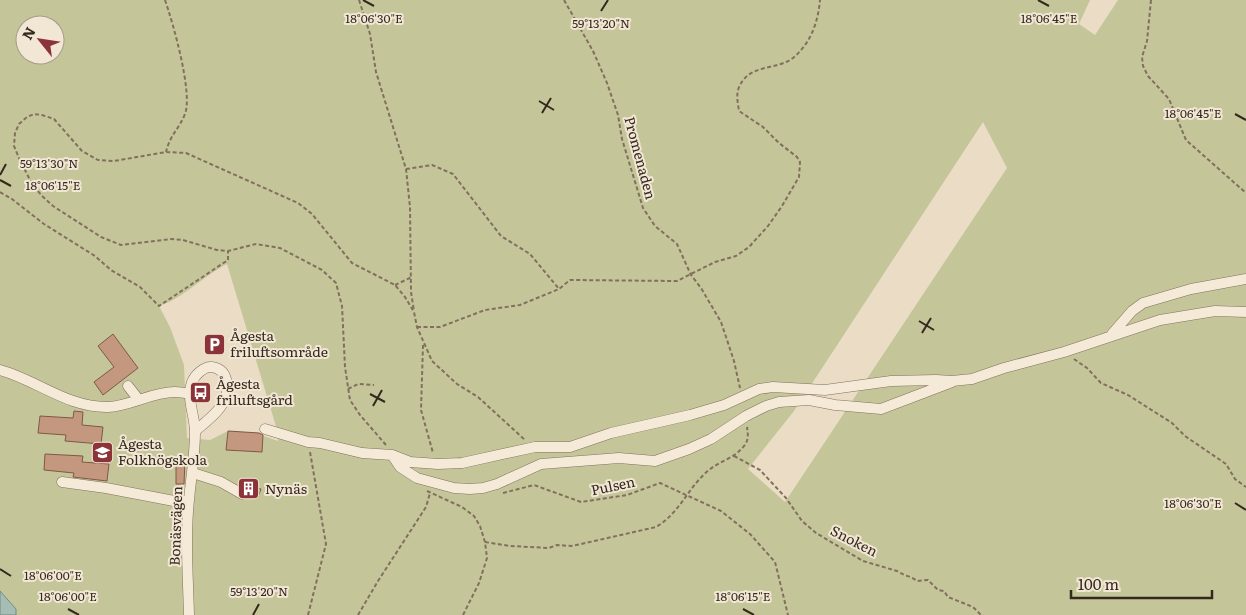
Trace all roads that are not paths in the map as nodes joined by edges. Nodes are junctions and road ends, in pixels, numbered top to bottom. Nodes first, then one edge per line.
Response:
1 (1246, 279) edge
2 (1246, 312) edge
3 (1111, 335) junction
4 (0, 370) edge
5 (952, 382) junction
6 (128, 386) dead end
7 (190, 394) junction
8 (809, 395) junction
9 (139, 400) junction
10 (265, 429) dead end
11 (195, 431) junction
12 (392, 455) junction
13 (193, 473) junction
14 (62, 482) dead end
15 (242, 494) dead end
16 (188, 501) junction
17 (189, 615) edge

1 - 3 street
2 - 3 street
3 - 5 street
4 - 9 street
5 - 8 street
5 - 8 street
6 - 9 street
7 - 9 street
7 - 11 street, Bonäsvägen
7 - 11 street
8 - 12 street
8 - 12 street
10 - 12 street
11 - 13 street, Bonäsvägen
13 - 15 street
13 - 16 street, Bonäsvägen
14 - 16 street
16 - 17 street, Bonäsvägen

